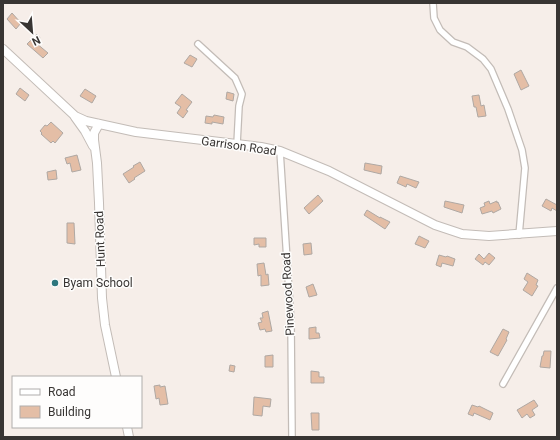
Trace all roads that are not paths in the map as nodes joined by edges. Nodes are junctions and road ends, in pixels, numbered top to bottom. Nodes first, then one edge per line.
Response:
1 (433, 3) edge
2 (198, 44) dead end
3 (3, 49) edge
4 (75, 116) junction
5 (99, 124) junction
6 (237, 144) junction
7 (94, 148) junction
8 (280, 151) junction
9 (557, 232) edge
10 (519, 235) junction
11 (557, 288) edge
12 (116, 376) edge
13 (503, 384) dead end
14 (292, 437) edge

1 - 10 street
2 - 6 street
3 - 4 street, Garrison Road
4 - 5 street, Garrison Road
4 - 7 street, Hunt Road
5 - 6 street, Garrison Road
5 - 7 street, Hunt Road
6 - 8 street, Garrison Road
7 - 12 street, Hunt Road
8 - 10 street, Garrison Road
8 - 14 street, Pinewood Road
9 - 10 street, Garrison Road
11 - 13 street

